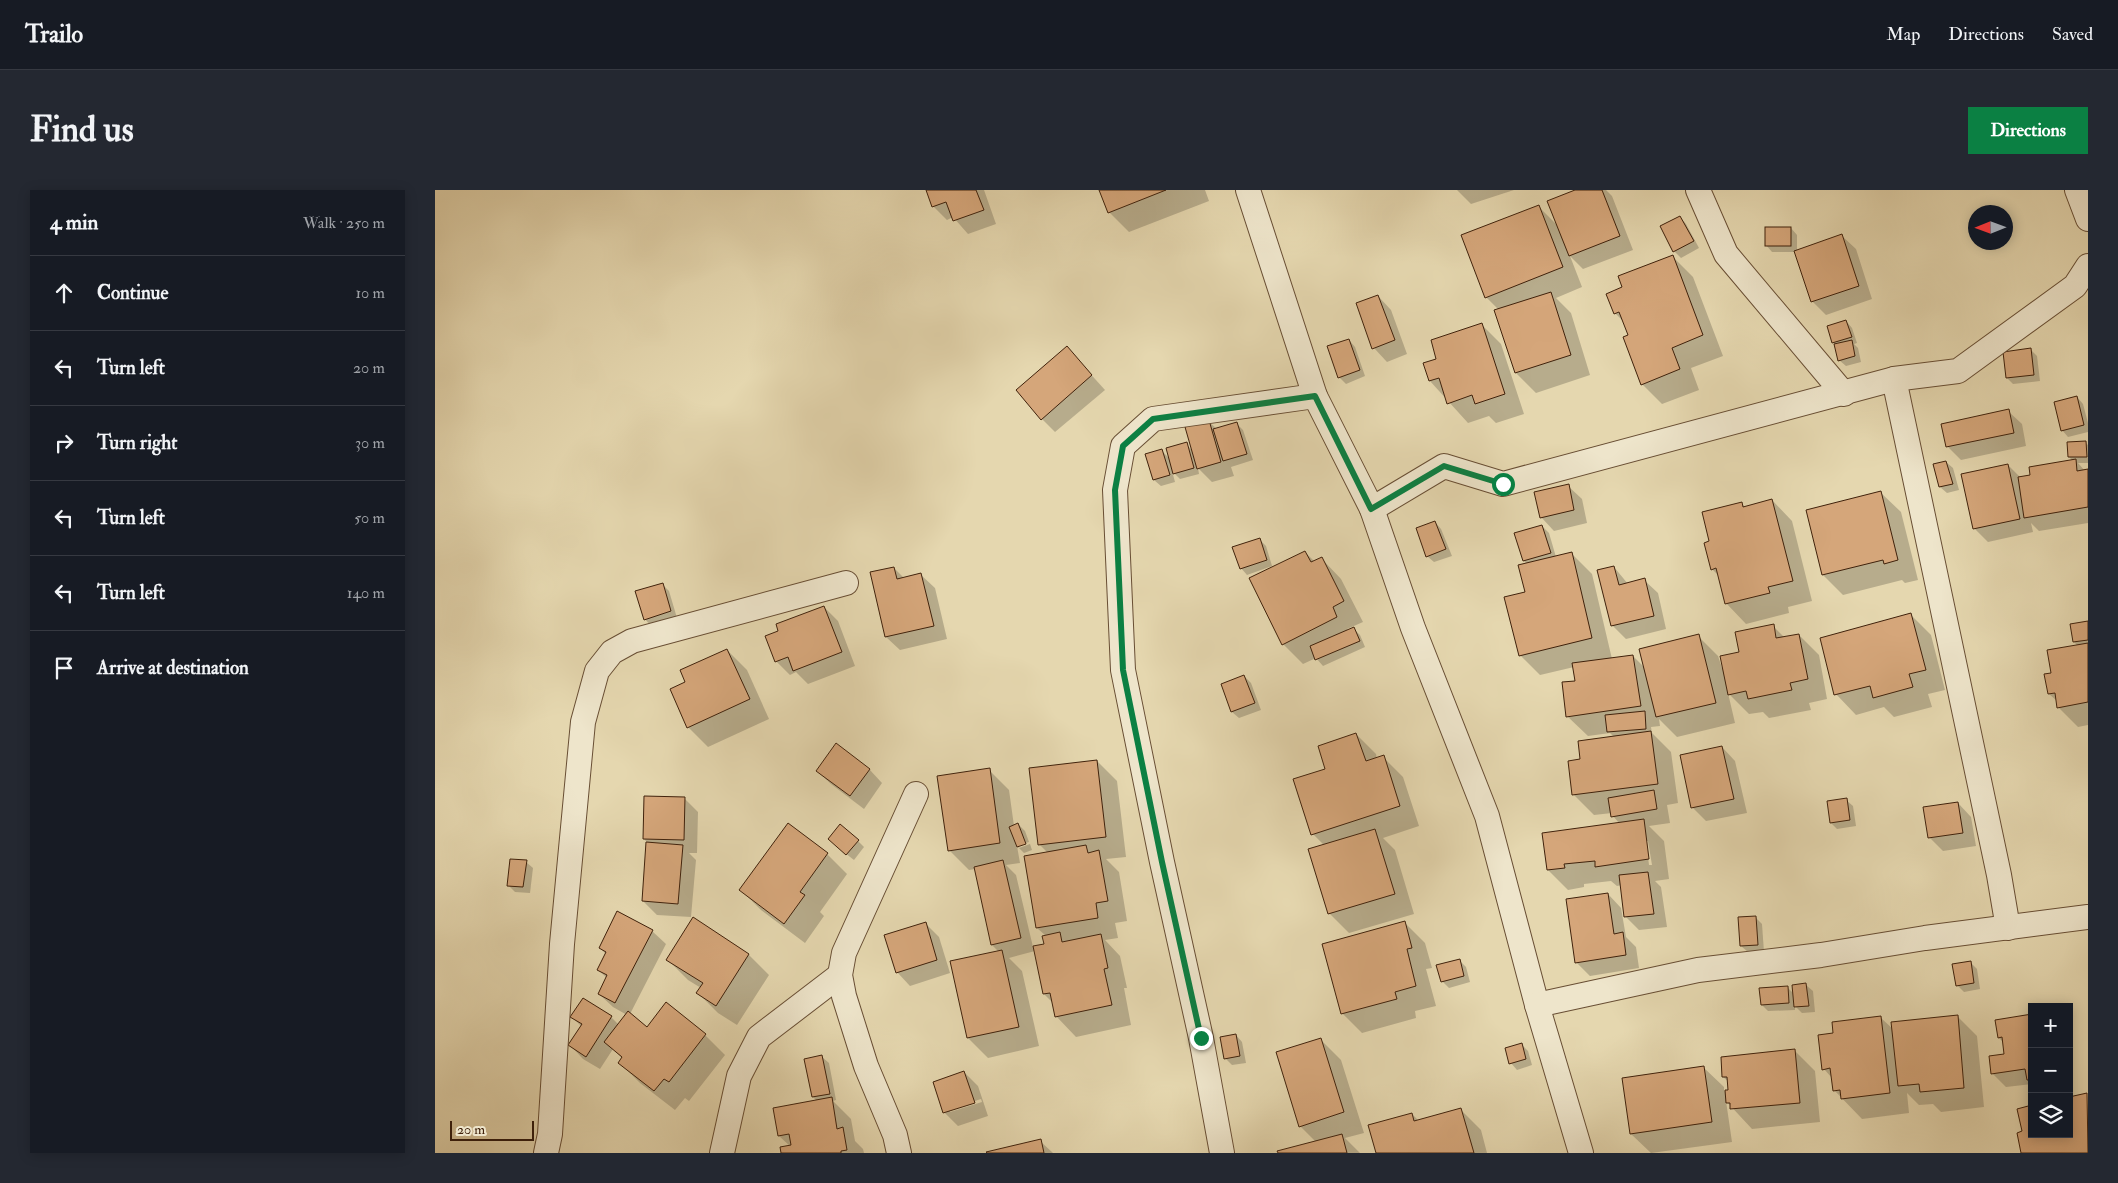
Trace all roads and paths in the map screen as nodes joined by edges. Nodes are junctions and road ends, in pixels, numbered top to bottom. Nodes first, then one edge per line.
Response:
1 (1248, 190) edge
2 (1697, 190) edge
3 (2077, 190) edge
4 (2088, 219) edge
5 (2088, 266) edge
6 (1894, 379) junction
7 (1844, 394) junction
8 (1315, 396) junction
9 (1371, 509) junction
10 (846, 584) dead end
11 (916, 794) dead end
12 (2088, 917) edge
13 (2008, 928) junction
14 (840, 975) junction
15 (1537, 1005) junction
16 (546, 1153) edge
17 (722, 1153) edge
18 (899, 1153) edge
19 (1223, 1153) edge
20 (1581, 1153) edge

1 - 8 street
2 - 7 street
3 - 4 street
5 - 6 street
6 - 7 street
6 - 13 street
7 - 9 street
8 - 9 street
8 - 19 street
9 - 15 street
10 - 16 street
11 - 14 street
12 - 13 street
13 - 15 street
14 - 17 street
14 - 18 street
15 - 20 street

